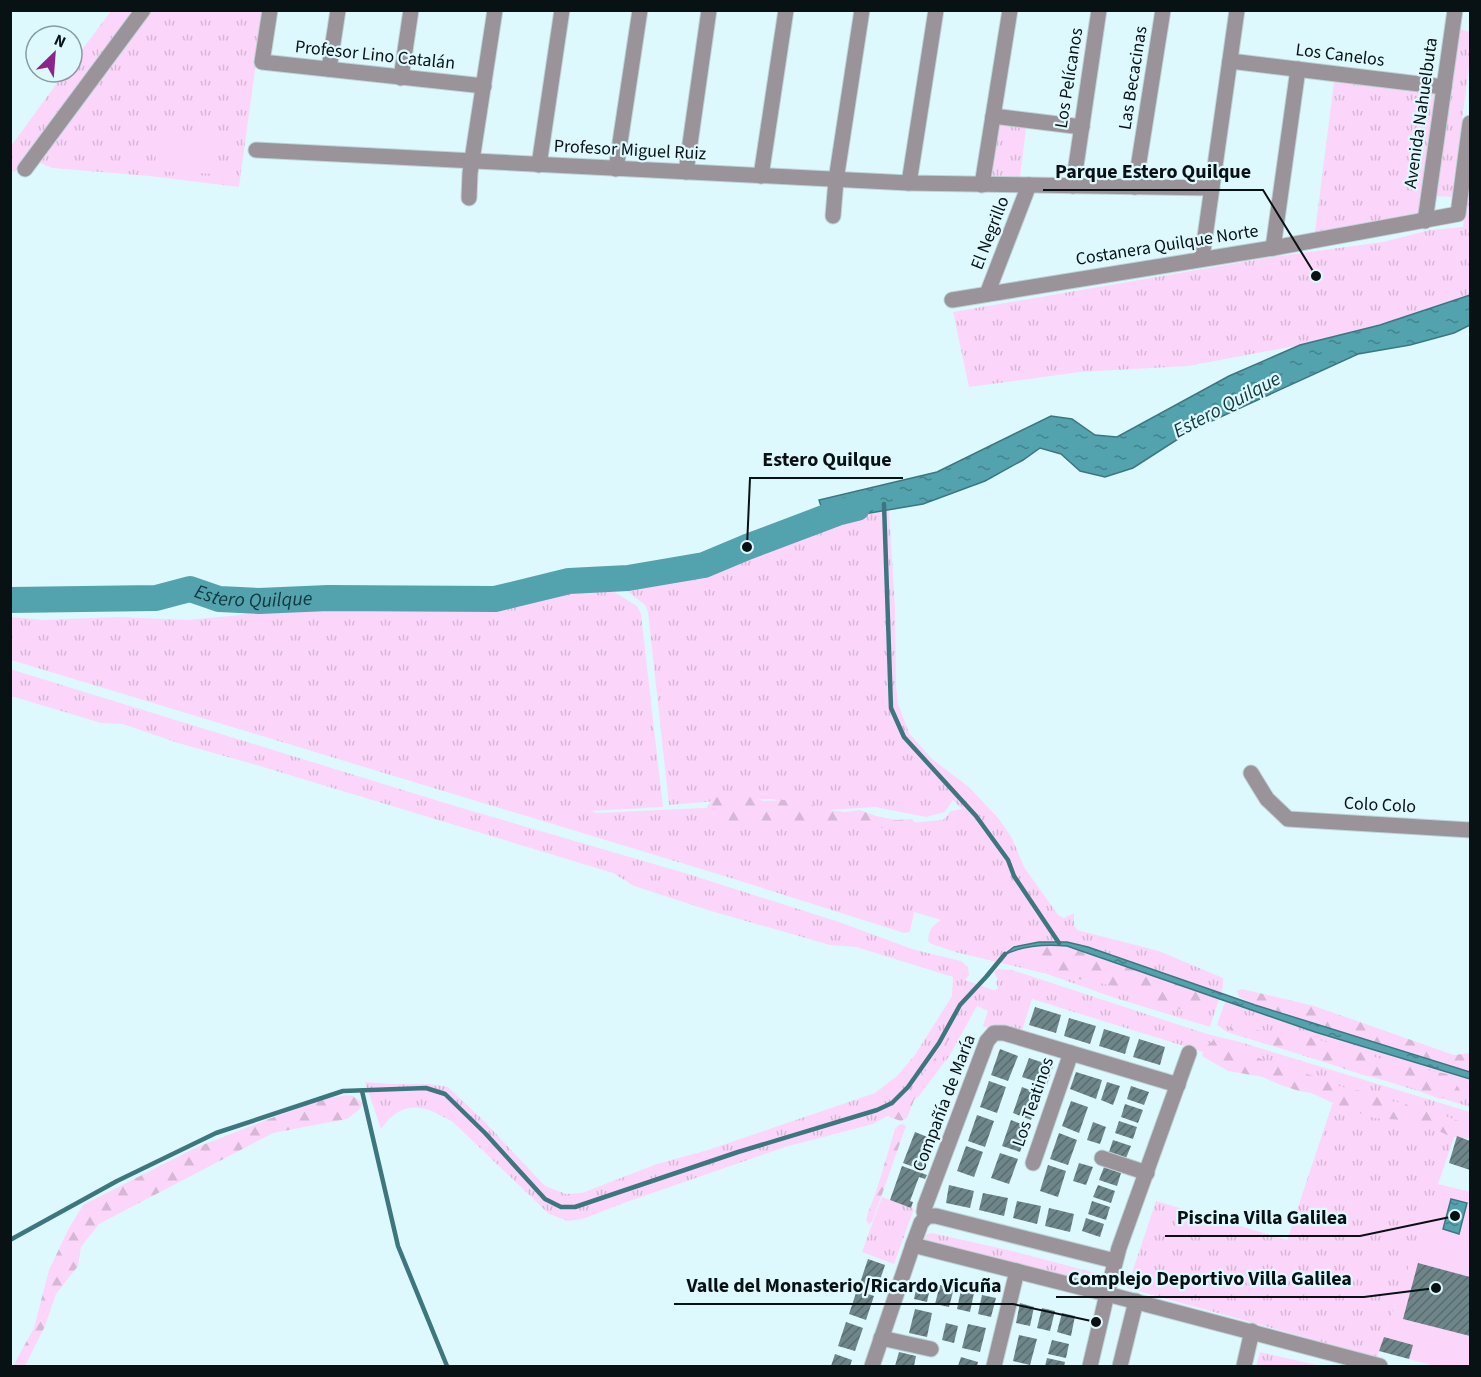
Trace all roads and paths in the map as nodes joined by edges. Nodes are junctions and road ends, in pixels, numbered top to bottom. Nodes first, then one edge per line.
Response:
1 (143, 10) edge
2 (270, 10) edge
3 (338, 10) edge
4 (411, 10) edge
5 (495, 10) edge
6 (562, 10) edge
7 (640, 10) edge
8 (709, 10) edge
9 (786, 10) edge
10 (862, 10) edge
11 (936, 10) edge
12 (1010, 10) edge
13 (1099, 10) edge
14 (1163, 10) edge
15 (1237, 10) edge
16 (1450, 10) edge
17 (1455, 11) edge
18 (1470, 13) edge
19 (1230, 61) junction
20 (329, 69) junction
21 (1298, 69) junction
22 (401, 78) junction
23 (484, 86) junction
24 (1444, 87) junction
25 (993, 116) junction
26 (1470, 123) edge
27 (1082, 127) junction
28 (256, 150) dead end
29 (472, 161) junction
30 (540, 165) junction
31 (24, 169) dead end
32 (616, 169) junction
33 (686, 172) junction
34 (761, 176) junction
35 (836, 180) junction
36 (909, 183) junction
37 (982, 185) junction
38 (1029, 185) junction
39 (1073, 186) junction
40 (1136, 187) junction
41 (1212, 188) junction
42 (469, 198) dead end
43 (832, 216) dead end
44 (1425, 220) junction
45 (1273, 248) junction
46 (1202, 258) junction
47 (987, 294) junction
48 (952, 300) dead end
49 (1251, 773) dead end
50 (1470, 830) edge
51 (1071, 1053) junction
52 (1188, 1053) dead end
53 (1178, 1085) junction
54 (1102, 1158) dead end
55 (1033, 1163) dead end
56 (1147, 1173) junction
57 (927, 1216) junction
58 (913, 1245) junction
59 (1115, 1261) junction
60 (1017, 1271) junction
61 (1107, 1294) junction
62 (1136, 1301) junction
63 (1252, 1331) junction
64 (882, 1338) junction
65 (931, 1349) dead end
66 (1341, 1362) edge
67 (872, 1366) edge
68 (994, 1366) edge
69 (1090, 1366) edge
70 (1120, 1366) edge
71 (1244, 1366) edge
72 (1380, 1366) edge

1 - 31 street
2 - 20 street, Profesor Lino Catalán
3 - 20 street
4 - 22 street
5 - 23 street
6 - 30 street
7 - 32 street
8 - 33 street
9 - 34 street
10 - 35 street
11 - 36 street
12 - 25 street
13 - 27 street, Los Pelícanos
14 - 40 street, Las Becacinas
15 - 19 street
16 - 17 street
17 - 18 street
17 - 24 street, Avenida Nahuelbuta
19 - 21 street, Los Canelos
19 - 41 street
20 - 22 street, Profesor Lino Catalán
21 - 24 street, Los Canelos
21 - 45 street
22 - 23 street, Profesor Lino Catalán
23 - 29 street
24 - 44 street, Avenida Nahuelbuta
25 - 27 street
25 - 37 street
26 - 44 street, Costanera Quilque Norte
27 - 39 street, Los Pelícanos
28 - 29 street, Profesor Miguel Ruiz
29 - 30 street, Profesor Miguel Ruiz
29 - 42 street
30 - 32 street, Profesor Miguel Ruiz
32 - 33 street, Profesor Miguel Ruiz
33 - 34 street, Profesor Miguel Ruiz
34 - 35 street, Profesor Miguel Ruiz
35 - 36 street, Profesor Miguel Ruiz
35 - 43 street
36 - 37 street, Profesor Miguel Ruiz
37 - 38 street, Profesor Miguel Ruiz
38 - 39 street, Profesor Miguel Ruiz
38 - 47 street, El Negrillo
39 - 40 street, Profesor Miguel Ruiz
40 - 41 street, Profesor Miguel Ruiz
41 - 46 street
44 - 45 street, Costanera Quilque Norte
45 - 46 street, Costanera Quilque Norte
46 - 47 street, Costanera Quilque Norte
47 - 48 street, Costanera Quilque Norte
49 - 50 street, Colo Colo
51 - 53 street, Compañía de María
51 - 55 street, Los Teatinos
51 - 57 street, Compañía de María
52 - 53 street
53 - 56 street
54 - 56 street
56 - 59 street
57 - 58 street, Compañía de María
57 - 59 street
58 - 60 street
58 - 64 street, Compañía de María
59 - 61 street
60 - 61 street
60 - 68 street
61 - 62 street
61 - 69 street
62 - 63 street
62 - 70 street
63 - 66 street
63 - 71 street
64 - 65 street
64 - 67 street, Compañía de María
66 - 72 street

